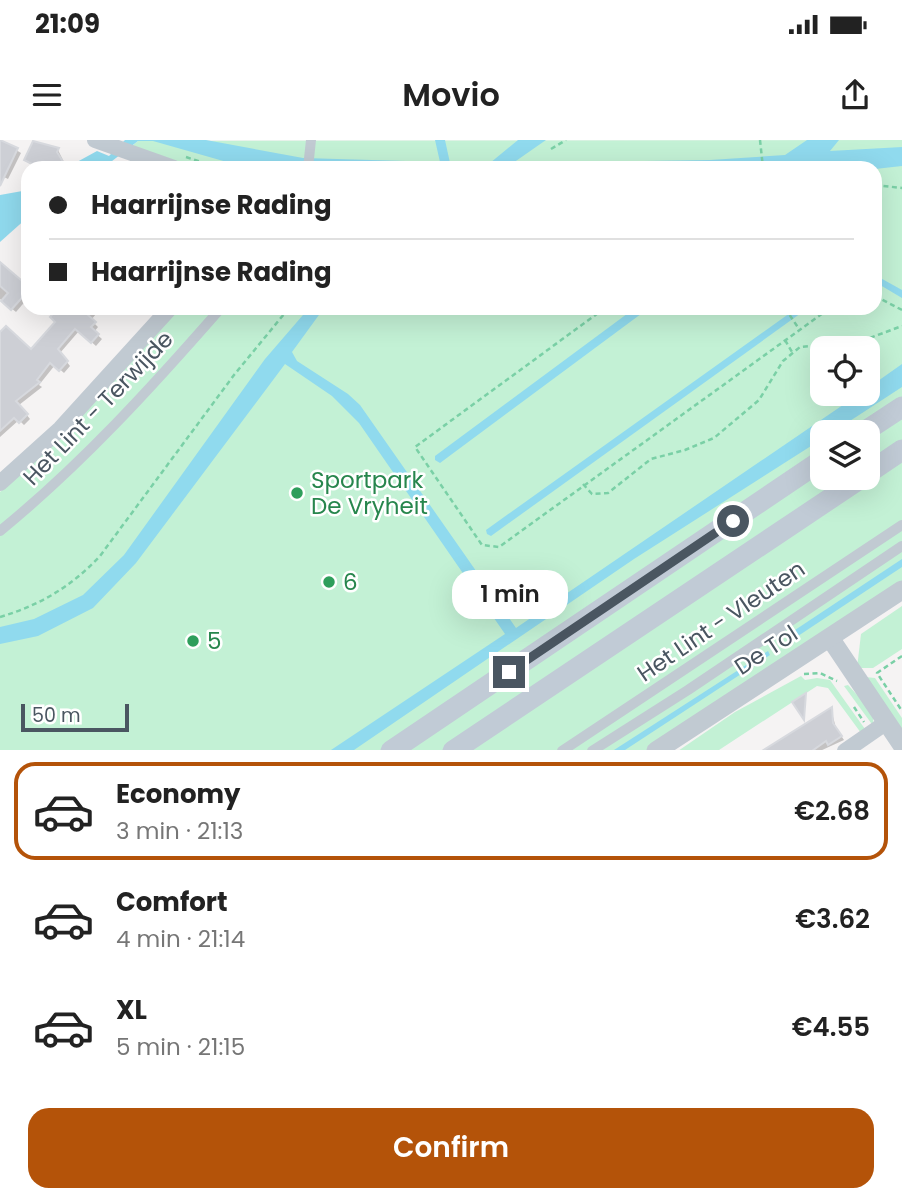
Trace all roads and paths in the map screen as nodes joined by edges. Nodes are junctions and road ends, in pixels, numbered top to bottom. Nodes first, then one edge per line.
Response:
1 (95, 140) edge
2 (311, 140) edge
3 (566, 140) edge
4 (766, 140) edge
5 (760, 141) edge
6 (551, 149) dead end
7 (154, 161) edge
8 (310, 161) edge
9 (763, 161) edge
10 (882, 186) edge
11 (902, 188) edge
12 (882, 300) edge
13 (902, 310) edge
14 (164, 315) edge
15 (215, 315) edge
16 (283, 315) edge
17 (595, 315) edge
18 (789, 315) edge
19 (820, 315) edge
20 (902, 326) edge
21 (799, 330) junction
22 (785, 340) junction
23 (792, 352) junction
24 (902, 407) edge
25 (880, 421) edge
26 (902, 450) edge
27 (880, 465) edge
28 (810, 468) edge
29 (0, 483) edge
30 (583, 484) junction
31 (843, 490) edge
32 (902, 525) edge
33 (0, 531) edge
34 (902, 546) edge
35 (864, 550) junction
36 (874, 565) junction
37 (902, 590) edge
38 (763, 616) junction
39 (0, 617) edge
40 (775, 632) junction
41 (830, 638) junction
42 (902, 656) edge
43 (795, 661) junction
44 (840, 685) dead end
45 (853, 704) dead end
46 (887, 722) edge
47 (580, 739) junction
48 (902, 745) edge
49 (392, 750) edge
50 (454, 750) edge
51 (564, 750) edge
52 (589, 750) edge
53 (592, 750) edge
54 (658, 750) edge
55 (846, 750) edge

1 - 7 street
2 - 8 street
3 - 6 path
4 - 5 path
5 - 9 path
10 - 11 path
12 - 13 path
14 - 29 street
15 - 33 street, Het Lint - Terwijde
16 - 39 path
17 - 30 path
18 - 21 path
19 - 21 path
20 - 23 path
21 - 22 path
22 - 23 path
22 - 30 path
23 - 30 path
24 - 25 main road
26 - 27 main road
28 - 49 main road
31 - 50 main road
32 - 35 street, Het Lint - Vleuten
34 - 36 street, Het Lint - Vleuten
35 - 36 street
35 - 38 street, Het Lint - Vleuten
36 - 40 street, Het Lint - Vleuten
37 - 41 street, De Tol
38 - 40 street
38 - 47 street, Het Lint - Vleuten
40 - 53 street, Het Lint - Vleuten
41 - 43 street, De Tol
41 - 46 street
42 - 46 path
43 - 44 path
43 - 54 street, De Tol
45 - 46 path
46 - 48 street
46 - 55 street
47 - 51 street, Het Lint - Vleuten
47 - 52 street

